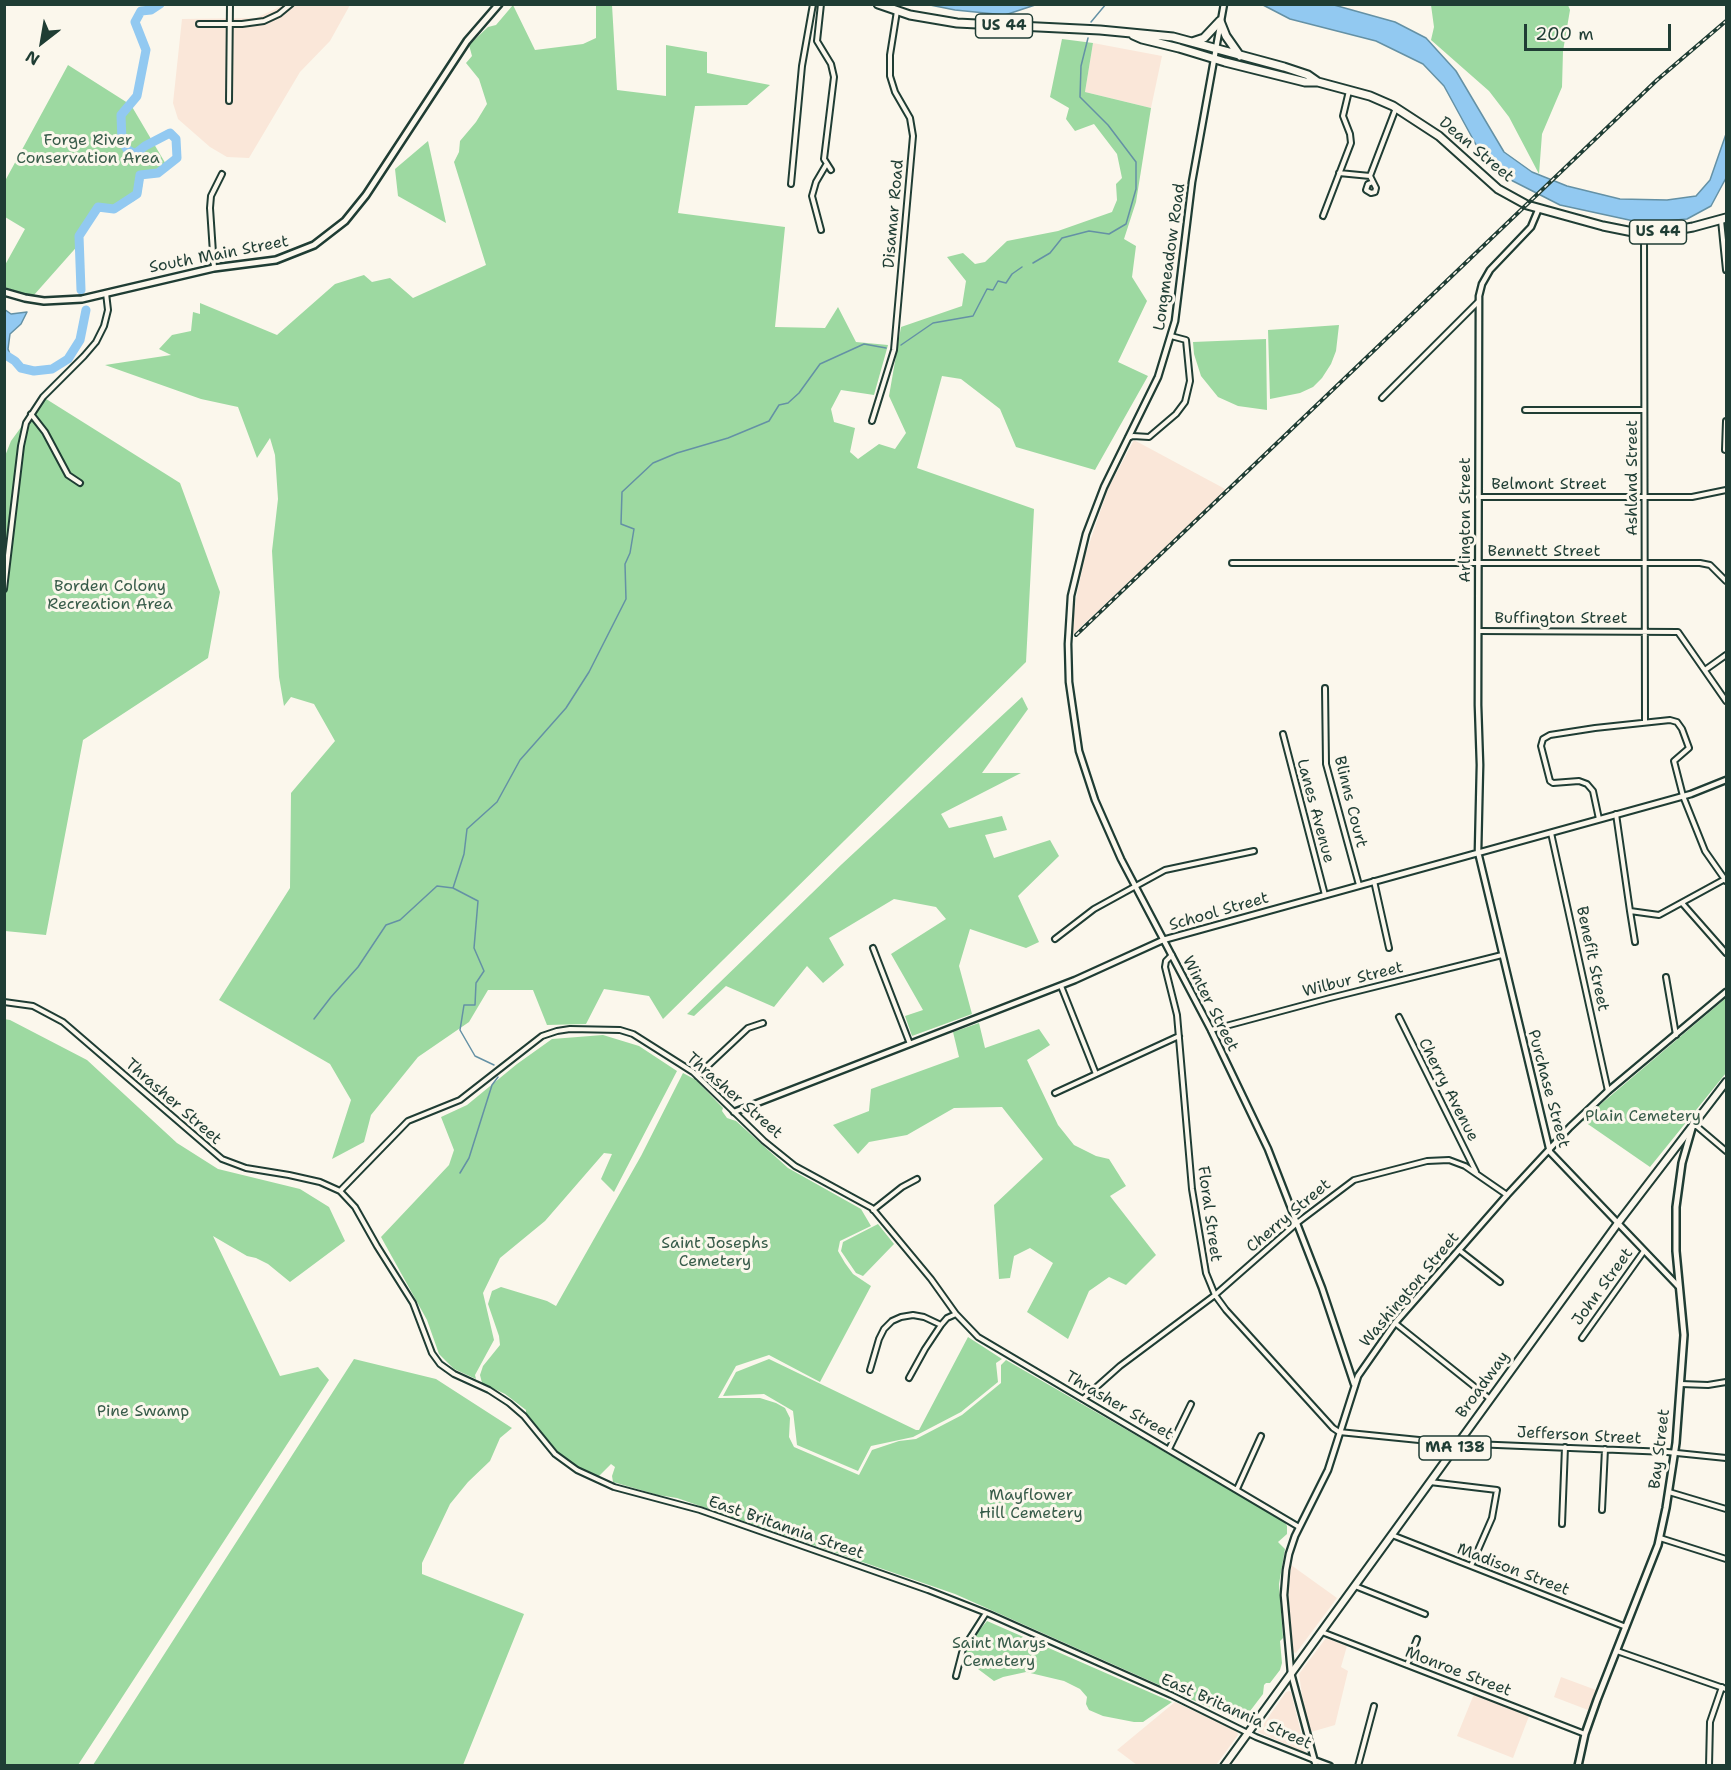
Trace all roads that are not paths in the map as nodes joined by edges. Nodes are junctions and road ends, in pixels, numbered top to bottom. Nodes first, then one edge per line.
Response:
1 (230, 4) edge
2 (291, 4) edge
3 (499, 4) edge
4 (813, 4) edge
5 (821, 4) edge
6 (878, 4) edge
7 (1224, 4) edge
8 (897, 11) junction
9 (1220, 21) junction
10 (199, 24) dead end
11 (229, 24) junction
12 (1132, 35) junction
13 (1192, 42) junction
14 (1215, 49) junction
15 (1240, 56) junction
16 (1213, 58) junction
17 (1318, 82) junction
18 (1349, 90) junction
19 (229, 101) dead end
20 (1397, 108) junction
21 (826, 165) junction
22 (831, 170) dead end
23 (1339, 172) junction
24 (222, 174) dead end
25 (1370, 176) junction
26 (1373, 182) dead end
27 (791, 184) dead end
28 (1539, 208) junction
29 (1323, 216) dead end
30 (1724, 218) edge
31 (821, 230) dead end
32 (1644, 233) junction
33 (214, 268) junction
34 (1726, 270) edge
35 (4, 292) edge
36 (106, 292) junction
37 (1478, 302) junction
38 (1171, 336) junction
39 (1382, 398) dead end
40 (1525, 410) dead end
41 (1644, 410) junction
42 (31, 414) junction
43 (872, 421) dead end
44 (1726, 421) edge
45 (1128, 438) junction
46 (1725, 450) edge
47 (80, 483) dead end
48 (1726, 490) edge
49 (1478, 497) junction
50 (1645, 497) junction
51 (1232, 563) dead end
52 (1645, 563) junction
53 (1478, 564) junction
54 (1726, 580) edge
55 (4, 589) edge
56 (1069, 631) joint
57 (1644, 631) junction
58 (1479, 632) junction
59 (1726, 655) edge
60 (1705, 670) junction
61 (1325, 688) dead end
62 (1726, 701) edge
63 (1645, 722) junction
64 (1283, 734) dead end
65 (1726, 780) edge
66 (1683, 796) junction
67 (1616, 814) junction
68 (1599, 819) junction
69 (1551, 832) junction
70 (1254, 851) dead end
71 (1478, 852) junction
72 (1726, 880) edge
73 (1374, 881) junction
74 (1359, 885) junction
75 (1136, 886) junction
76 (1325, 895) junction
77 (1682, 903) junction
78 (1630, 911) junction
79 (1054, 939) dead end
80 (1163, 940) junction
81 (1635, 942) dead end
82 (873, 948) dead end
83 (1389, 948) dead end
84 (1726, 952) edge
85 (1502, 954) junction
86 (1172, 956) junction
87 (1666, 977) dead end
88 (1060, 986) junction
89 (1726, 992) edge
90 (4, 1002) edge
91 (1399, 1017) dead end
92 (763, 1023) dead end
93 (1211, 1030) junction
94 (1676, 1035) junction
95 (1179, 1036) junction
96 (910, 1044) junction
97 (1096, 1074) junction
98 (697, 1076) junction
99 (1726, 1082) edge
100 (1608, 1091) junction
101 (1055, 1093) dead end
102 (734, 1112) junction
103 (1693, 1123) junction
104 (1549, 1150) junction
105 (1726, 1151) edge
106 (1477, 1173) junction
107 (917, 1179) dead end
108 (340, 1191) junction
109 (1507, 1195) junction
110 (873, 1210) junction
111 (1297, 1223) junction
112 (1618, 1223) junction
113 (1459, 1250) junction
114 (1644, 1251) junction
115 (1500, 1282) dead end
116 (1679, 1287) junction
117 (1215, 1295) junction
118 (956, 1314) junction
119 (1395, 1323) junction
120 (941, 1325) junction
121 (1582, 1338) dead end
122 (870, 1370) dead end
123 (909, 1378) dead end
124 (1726, 1382) edge
125 (1354, 1384) junction
126 (1681, 1384) junction
127 (1083, 1399) junction
128 (1490, 1399) junction
129 (1191, 1404) dead end
130 (1339, 1432) junction
131 (1261, 1436) dead end
132 (1459, 1443) junction
133 (1565, 1447) junction
134 (1169, 1449) junction
135 (1605, 1449) junction
136 (1675, 1452) junction
137 (1726, 1458) edge
138 (1430, 1482) junction
139 (1238, 1489) junction
140 (1669, 1492) junction
141 (1726, 1509) edge
142 (1602, 1510) dead end
143 (1562, 1524) dead end
144 (1299, 1527) junction
145 (1392, 1535) junction
146 (1660, 1538) junction
147 (1726, 1559) edge
148 (1471, 1566) junction
149 (1354, 1586) junction
150 (986, 1613) junction
151 (1425, 1614) dead end
152 (1626, 1627) junction
153 (1322, 1632) junction
154 (1417, 1639) dead end
155 (1616, 1650) junction
156 (1407, 1665) junction
157 (1292, 1673) junction
158 (956, 1676) dead end
159 (1724, 1688) edge
160 (1374, 1706) dead end
161 (1248, 1732) junction
162 (1585, 1734) junction
163 (1315, 1763) edge
164 (1224, 1766) edge
165 (1330, 1766) edge
166 (1358, 1766) edge
167 (1578, 1766) edge
168 (1709, 1766) edge

1 - 11 street
2 - 11 street
3 - 33 main road, South Main Street
4 - 27 street
5 - 21 street
6 - 8 highway, Dean Street / US 44
7 - 9 street, Longmeadow Road
8 - 12 highway, Dean Street / US 44
8 - 43 street, Disamar Road
9 - 13 highway
9 - 14 street, Longmeadow Road
9 - 15 highway
10 - 11 street
11 - 19 street
12 - 13 highway, Dean Street / US 44
12 - 16 highway, Dean Street / US 44
13 - 14 highway, Dean Street / US 44
14 - 15 highway, Dean Street / US 44
14 - 16 street, Longmeadow Road
15 - 17 highway, Dean Street / US 44
16 - 17 highway, Dean Street / US 44
16 - 38 street, Longmeadow Road
17 - 18 highway, Dean Street / US 44
18 - 20 highway, Dean Street / US 44
18 - 23 street
20 - 25 street
20 - 28 highway, Dean Street / US 44
21 - 22 street
21 - 31 street
23 - 25 street
23 - 29 street
24 - 33 street
25 - 26 street
28 - 32 highway, Dean Street / US 44
28 - 37 street, Arlington Street
30 - 32 highway, Dean Street / US 44
30 - 34 street
32 - 41 street, Ashland Street
33 - 36 main road, South Main Street
35 - 36 main road, South Main Street
36 - 42 street
37 - 39 street
37 - 49 street, Arlington Street
38 - 45 street, Longmeadow Road
38 - 45 street
40 - 41 street
41 - 50 street, Ashland Street
42 - 47 street
42 - 55 street
44 - 46 street
45 - 56 street, Longmeadow Road
48 - 50 street, Belmont Street
49 - 50 street, Belmont Street
49 - 53 street, Arlington Street
50 - 52 street, Ashland Street
51 - 53 street, Bennett Street
52 - 53 street, Bennett Street
52 - 54 street, Bennett Street
52 - 57 street, Ashland Street
53 - 58 street, Arlington Street
56 - 75 street, Winter Street
57 - 58 street, Buffington Street
57 - 60 street, Buffington Street
57 - 63 street, Ashland Street
58 - 71 street, Arlington Street
59 - 60 street
60 - 62 street
61 - 74 street, Blinns Court
63 - 66 street
63 - 68 street
64 - 76 street, Lanes Avenue
65 - 66 street, School Street
66 - 67 street, School Street
66 - 72 street
67 - 68 street, School Street
67 - 78 street
68 - 69 street, School Street
69 - 71 street, School Street
69 - 100 street, Benefit Street
70 - 75 street
71 - 73 street, School Street
71 - 85 street, Purchase Street
72 - 77 street
73 - 74 street, School Street
73 - 83 street
74 - 76 street, School Street
75 - 79 street
75 - 80 street, Winter Street
76 - 80 street, School Street
77 - 78 street
77 - 84 street
78 - 81 street
80 - 86 street, Winter Street
80 - 88 street, School Street
82 - 96 street
85 - 93 street, Wilbur Street
85 - 104 street, Purchase Street
86 - 93 street, Winter Street
86 - 95 street, Floral Street
87 - 94 street
88 - 96 street, School Street
88 - 97 street
89 - 94 street, Washington Street
90 - 108 street, Thrasher Street
91 - 106 street, Cherry Avenue
92 - 98 street
93 - 111 street, Winter Street
94 - 100 street, Washington Street
95 - 97 street
95 - 117 street, Floral Street
96 - 102 street, School Street
97 - 101 street
98 - 102 street, Thrasher Street
98 - 108 street, Thrasher Street
99 - 103 main road, Broadway / MA 138
100 - 104 street, Washington Street
102 - 110 street, Thrasher Street
103 - 105 street
103 - 112 main road, Broadway / MA 138
103 - 116 main road, Bay Street
104 - 109 street, Washington Street
104 - 112 street, Purchase Street
106 - 109 street, Cherry Street
106 - 111 street, Cherry Street
107 - 110 street
108 - 150 street, East Britannia Street
109 - 113 street, Washington Street
110 - 118 street, Thrasher Street
111 - 117 street, Cherry Street
111 - 125 street, Winter Street
112 - 114 street, Purchase Street
112 - 128 main road, Broadway / MA 138
113 - 115 street
113 - 119 street, Washington Street
114 - 116 street, Purchase Street
114 - 121 street, John Street
116 - 126 main road, Bay Street
117 - 127 street, Cherry Street
117 - 130 street, Floral Street
118 - 120 street
118 - 127 street, Thrasher Street
119 - 125 street, Washington Street
119 - 128 street
120 - 122 street
120 - 123 street
124 - 126 street
125 - 130 street, Washington Street
126 - 136 main road, Bay Street
127 - 134 street, Thrasher Street
128 - 132 main road, Broadway / MA 138
129 - 134 street
130 - 132 street, Jefferson Street
130 - 144 street, Washington Street
131 - 139 street
132 - 133 street, Jefferson Street
132 - 138 main road, Broadway / MA 138
133 - 135 street, Jefferson Street
133 - 143 street
134 - 139 street, Thrasher Street
135 - 136 street, Jefferson Street
135 - 142 street
136 - 137 street, Jefferson Street
136 - 140 main road, Bay Street
138 - 145 main road, Broadway / MA 138
138 - 148 street
139 - 144 street, Thrasher Street
140 - 141 street
140 - 146 main road, Bay Street
144 - 157 street, Washington Street
145 - 148 street, Madison Street
145 - 149 main road, Broadway / MA 138
146 - 147 street
146 - 152 main road, Bay Street
148 - 152 street, Madison Street
149 - 151 street
149 - 153 main road, Broadway / MA 138
150 - 158 street
150 - 161 street, East Britannia Street
152 - 155 main road, Bay Street
153 - 156 street, Monroe Street
153 - 157 main road, Broadway / MA 138
154 - 156 street
155 - 159 street
155 - 162 main road, Bay Street
156 - 162 street, Monroe Street
157 - 161 main road, Broadway / MA 138
157 - 163 street, Washington Street
159 - 168 street
160 - 166 street
161 - 163 street, East Britannia Street
161 - 164 main road, Broadway / MA 138
162 - 167 main road, Bay Street
163 - 165 street, East Britannia Street

